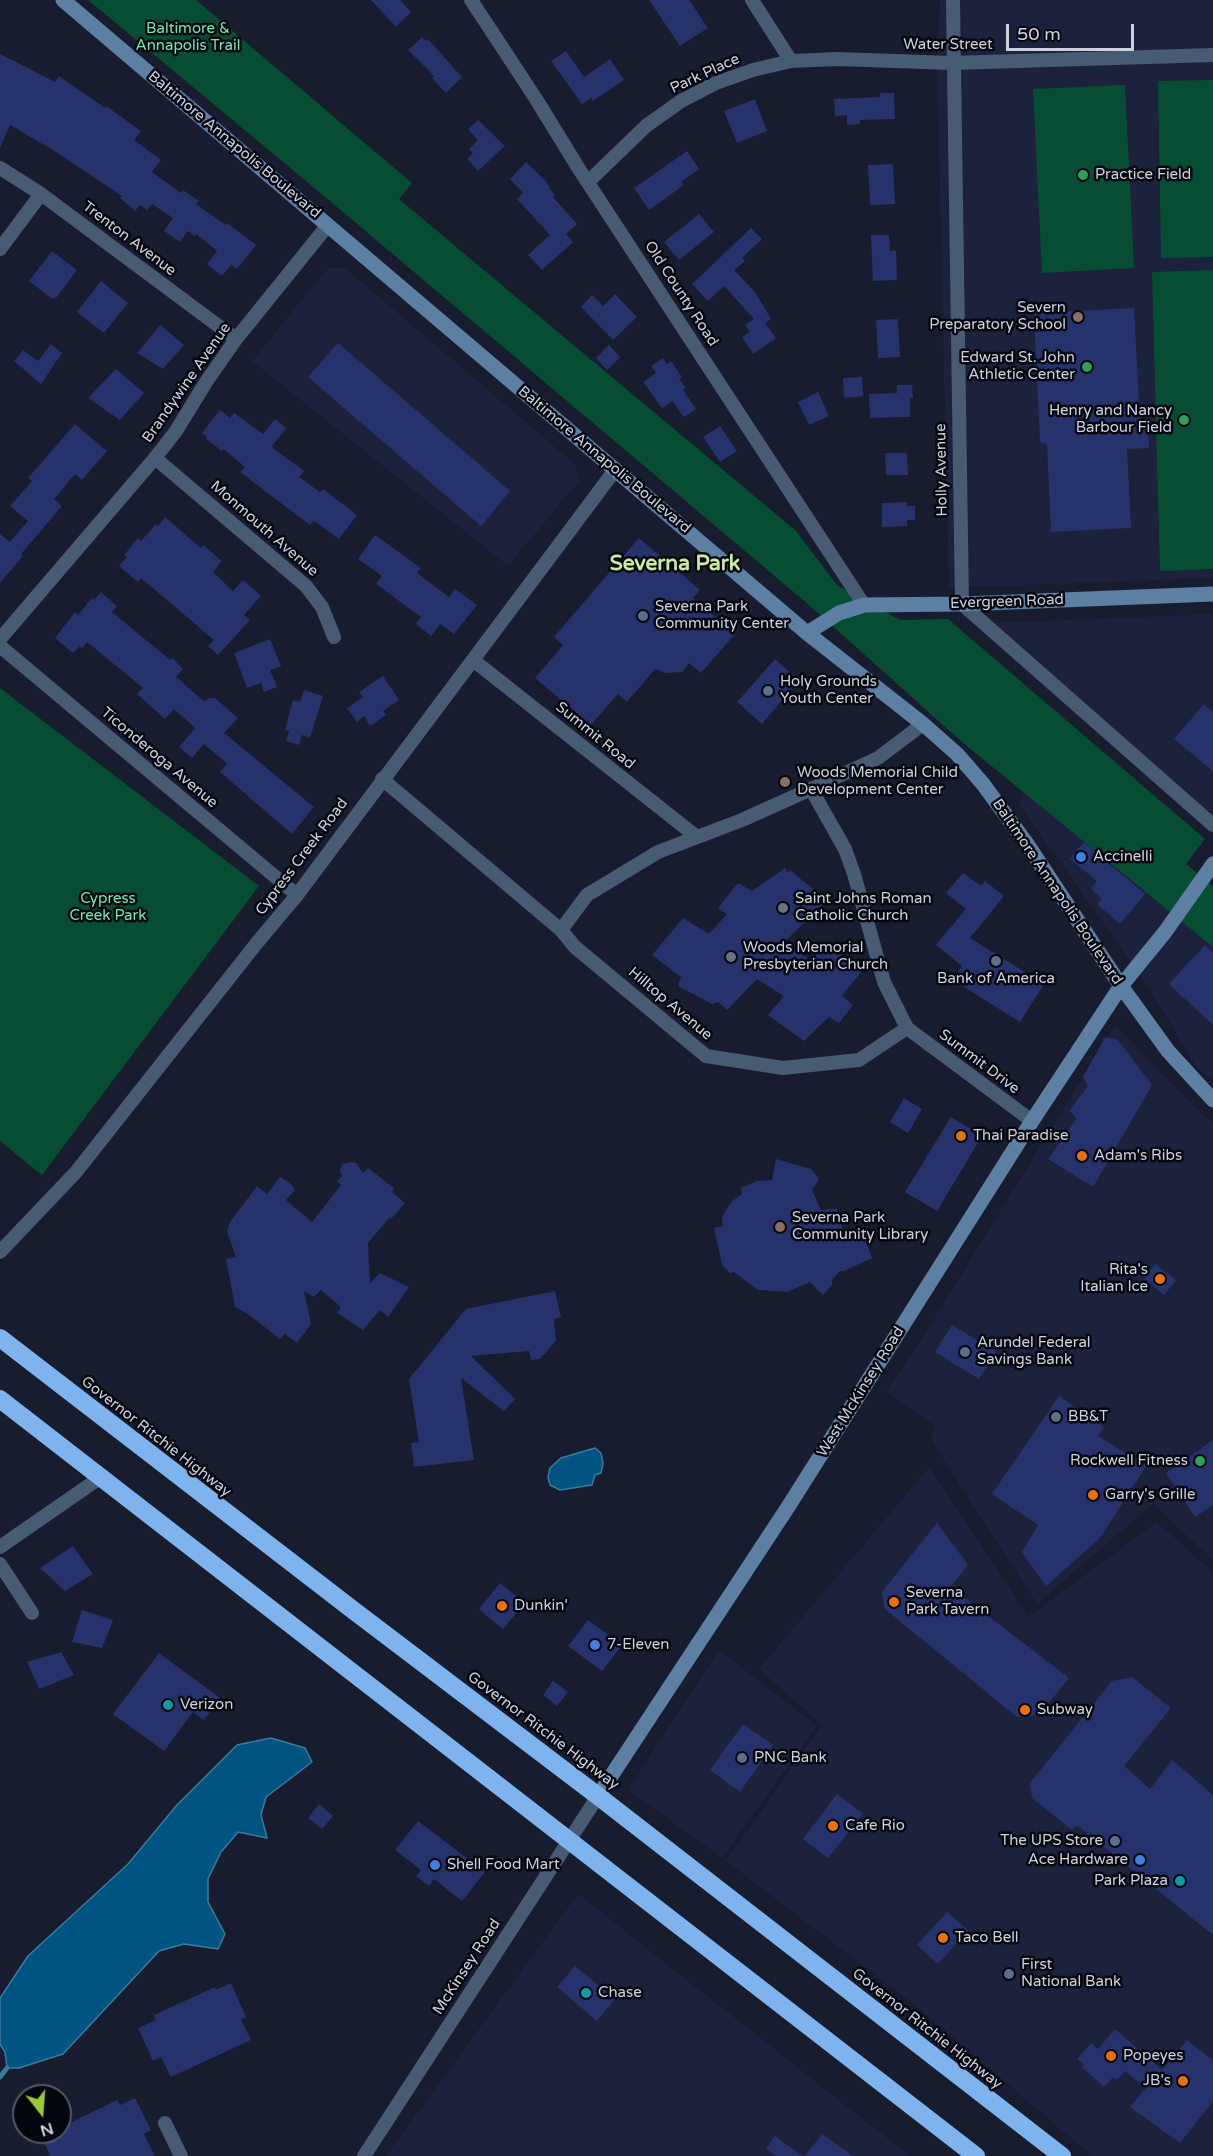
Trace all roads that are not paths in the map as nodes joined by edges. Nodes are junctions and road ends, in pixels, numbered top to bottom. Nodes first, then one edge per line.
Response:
1 (63, 0) edge
2 (471, 0) edge
3 (752, 0) edge
4 (953, 0) edge
5 (1213, 55) edge
6 (791, 61) junction
7 (952, 63) junction
8 (0, 168) edge
9 (588, 183) junction
10 (40, 194) junction
11 (328, 225) junction
12 (0, 249) edge
13 (236, 339) junction
14 (155, 458) junction
15 (615, 470) junction
16 (1213, 594) edge
17 (962, 603) junction
18 (864, 605) junction
19 (807, 633) junction
20 (334, 637) dead end
21 (0, 639) edge
22 (0, 646) edge
23 (473, 660) junction
24 (923, 724) junction
25 (382, 779) junction
26 (811, 789) junction
27 (1213, 825) edge
28 (697, 837) junction
29 (1213, 864) edge
30 (297, 895) junction
31 (561, 930) junction
32 (1121, 986) junction
33 (907, 1028) junction
34 (1213, 1100) edge
35 (1032, 1121) junction
36 (0, 1252) edge
37 (0, 1338) edge
38 (0, 1399) edge
39 (101, 1477) junction
40 (0, 1547) edge
41 (0, 1564) edge
42 (32, 1613) dead end
43 (598, 1796) junction
44 (569, 1841) junction
45 (165, 2123) dead end
46 (181, 2156) edge
47 (364, 2156) edge
48 (976, 2156) edge
49 (1062, 2156) edge

1 - 11 street, Baltimore Annapolis Boulevard
2 - 9 street, Old County Road
3 - 6 street
4 - 7 street, Holly Avenue
5 - 7 street, Water Street
6 - 7 street, Water Street
6 - 9 street, Park Place
7 - 17 street, Holly Avenue
8 - 10 street, Trenton Avenue
9 - 18 street, Old County Road
10 - 12 street
10 - 13 street, Trenton Avenue
11 - 13 street, Brandywine Avenue
11 - 15 street, Baltimore Annapolis Boulevard
13 - 14 street, Brandywine Avenue
14 - 20 street, Monmouth Avenue
14 - 21 street, Brandywine Avenue
15 - 19 street, Baltimore Annapolis Boulevard
15 - 23 street, Cypress Creek Road
16 - 17 street, Evergreen Road
17 - 18 street, Evergreen Road
17 - 27 street
18 - 19 street, Evergreen Road
19 - 24 street, Baltimore Annapolis Boulevard
22 - 30 street, Ticonderoga Avenue
23 - 25 street, Cypress Creek Road
23 - 28 street, Summit Road
24 - 26 street
24 - 32 street, Baltimore Annapolis Boulevard
25 - 30 street, Cypress Creek Road
25 - 31 street, Hilltop Avenue
26 - 28 street
26 - 33 street
28 - 31 street
29 - 32 street, West McKinsey Road
30 - 36 street, Cypress Creek Road
31 - 33 street, Hilltop Avenue
32 - 34 street, Baltimore Annapolis Boulevard
32 - 35 street, West McKinsey Road
33 - 35 street, Summit Drive
35 - 43 street, West McKinsey Road
37 - 43 highway, Governor Ritchie Highway
38 - 39 highway
39 - 40 street
39 - 44 highway
41 - 42 street
43 - 44 street, McKinsey Road
43 - 49 highway, Governor Ritchie Highway
44 - 47 street, McKinsey Road
44 - 48 highway
45 - 46 street

